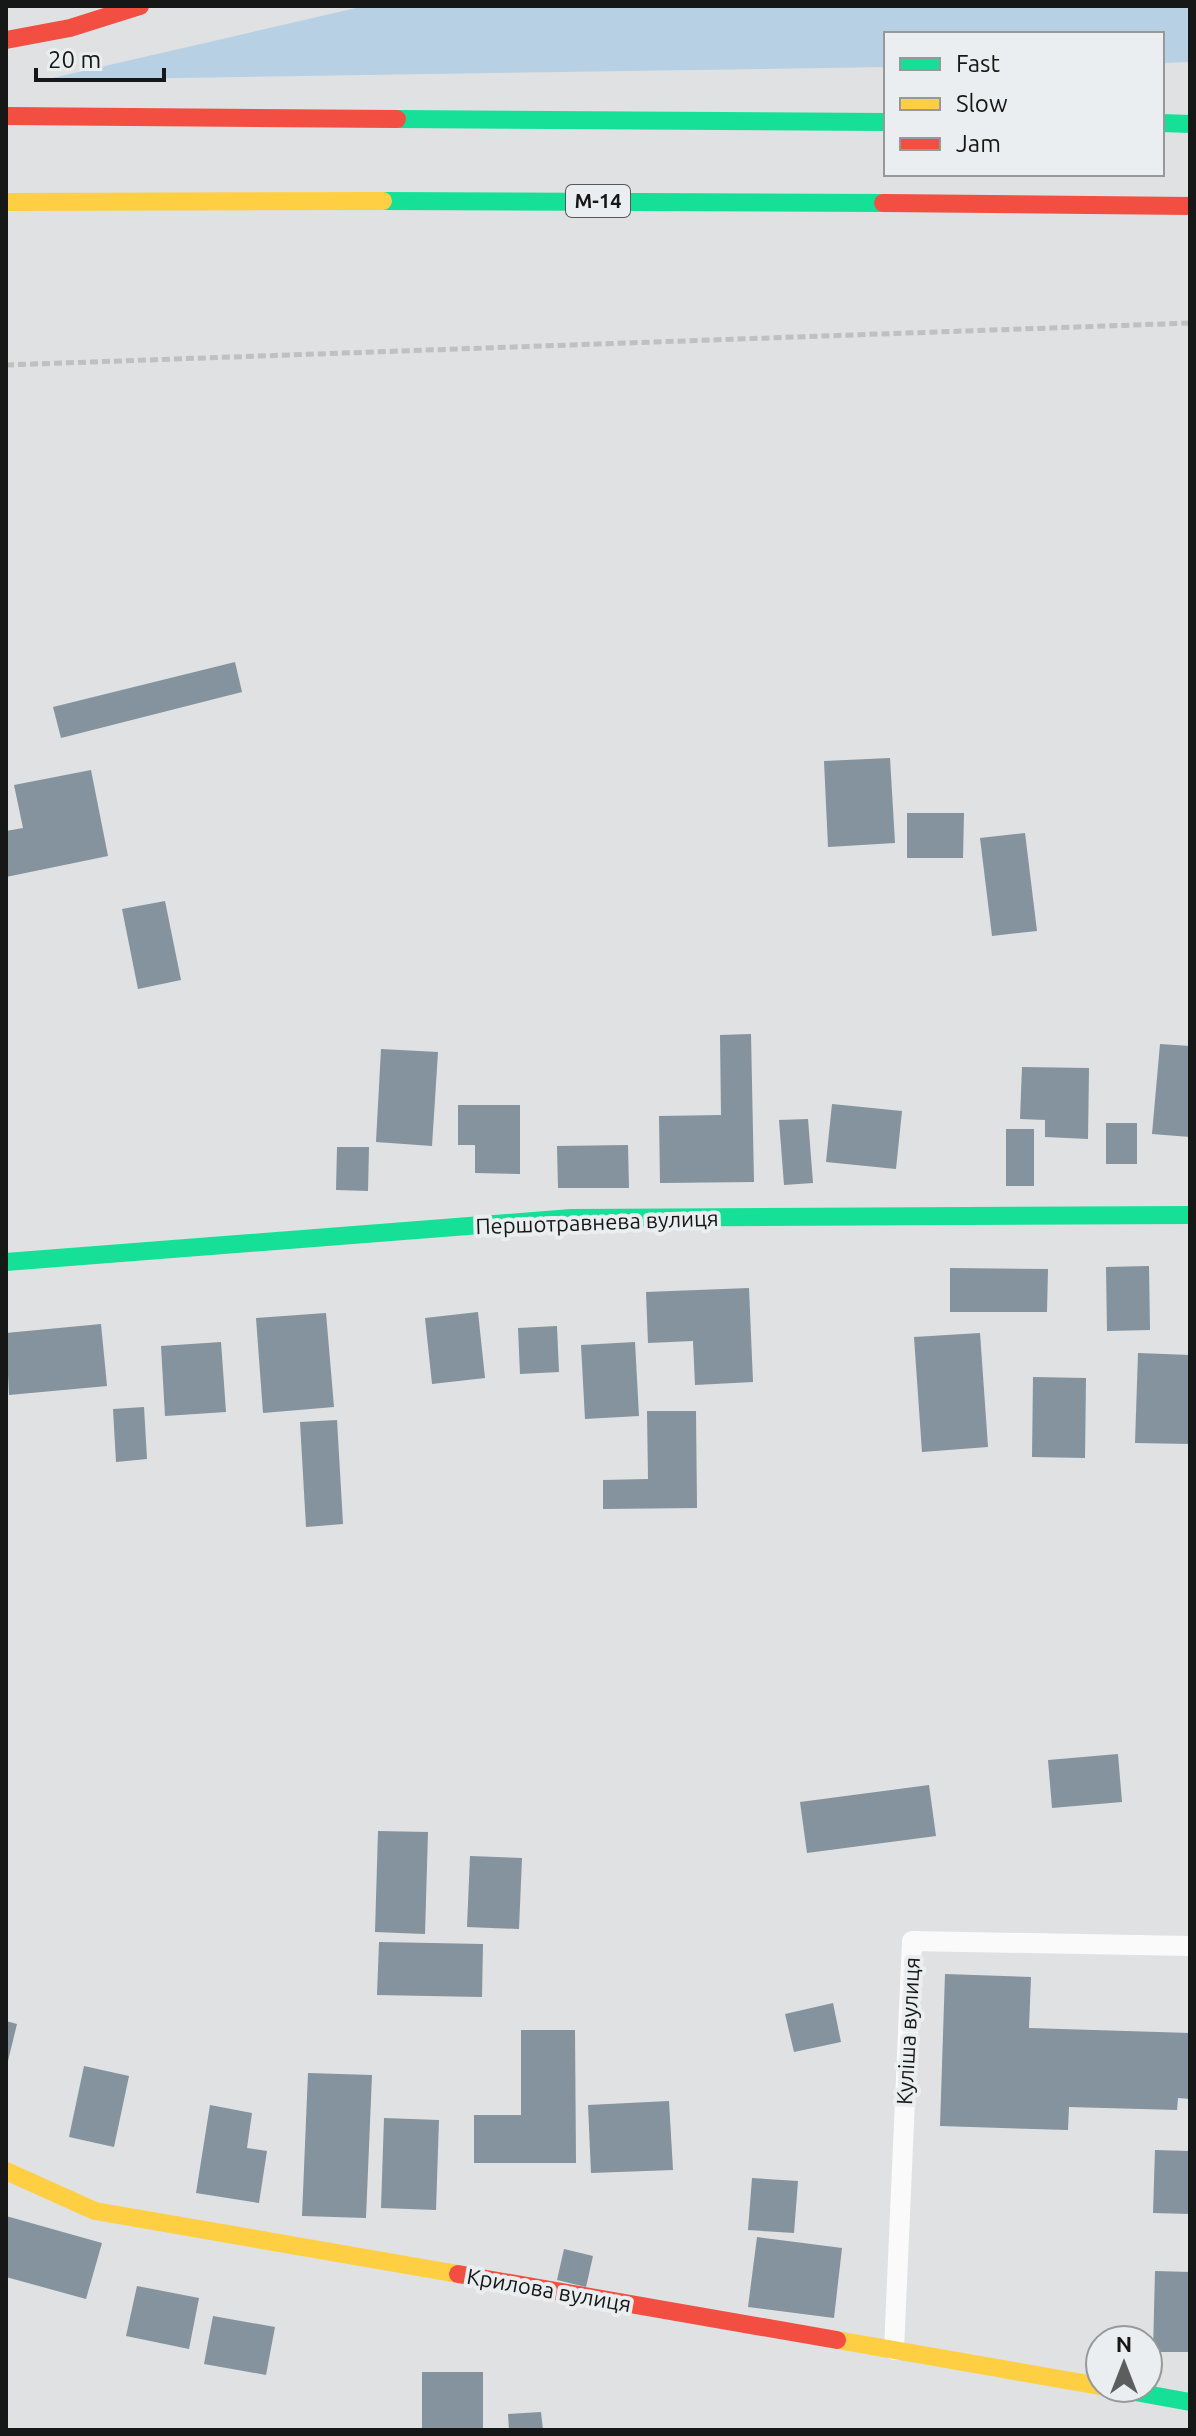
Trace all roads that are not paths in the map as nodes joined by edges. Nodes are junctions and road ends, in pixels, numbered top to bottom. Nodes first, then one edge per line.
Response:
1 (140, 6) edge
2 (6, 40) edge
3 (6, 116) edge
4 (884, 122) edge
5 (1164, 123) edge
6 (1190, 124) edge
7 (662, 201) junction
8 (6, 202) edge
9 (1190, 206) edge
10 (1190, 223) edge
11 (1190, 1215) edge
12 (6, 1262) edge
13 (1190, 1946) edge
14 (6, 2171) edge
15 (894, 2350) junction
16 (1084, 2383) edge
17 (1164, 2397) edge
18 (1190, 2402) edge

1 - 2 main road
3 - 4 main road
5 - 6 main road
7 - 8 main road, М-14
7 - 9 main road, М-14
7 - 10 main road
11 - 12 main road, Першотравнева вулиця
13 - 15 lane, Куліша вулиця
14 - 15 main road, Крилова вулиця
15 - 16 main road, Крилова вулиця
17 - 18 main road

